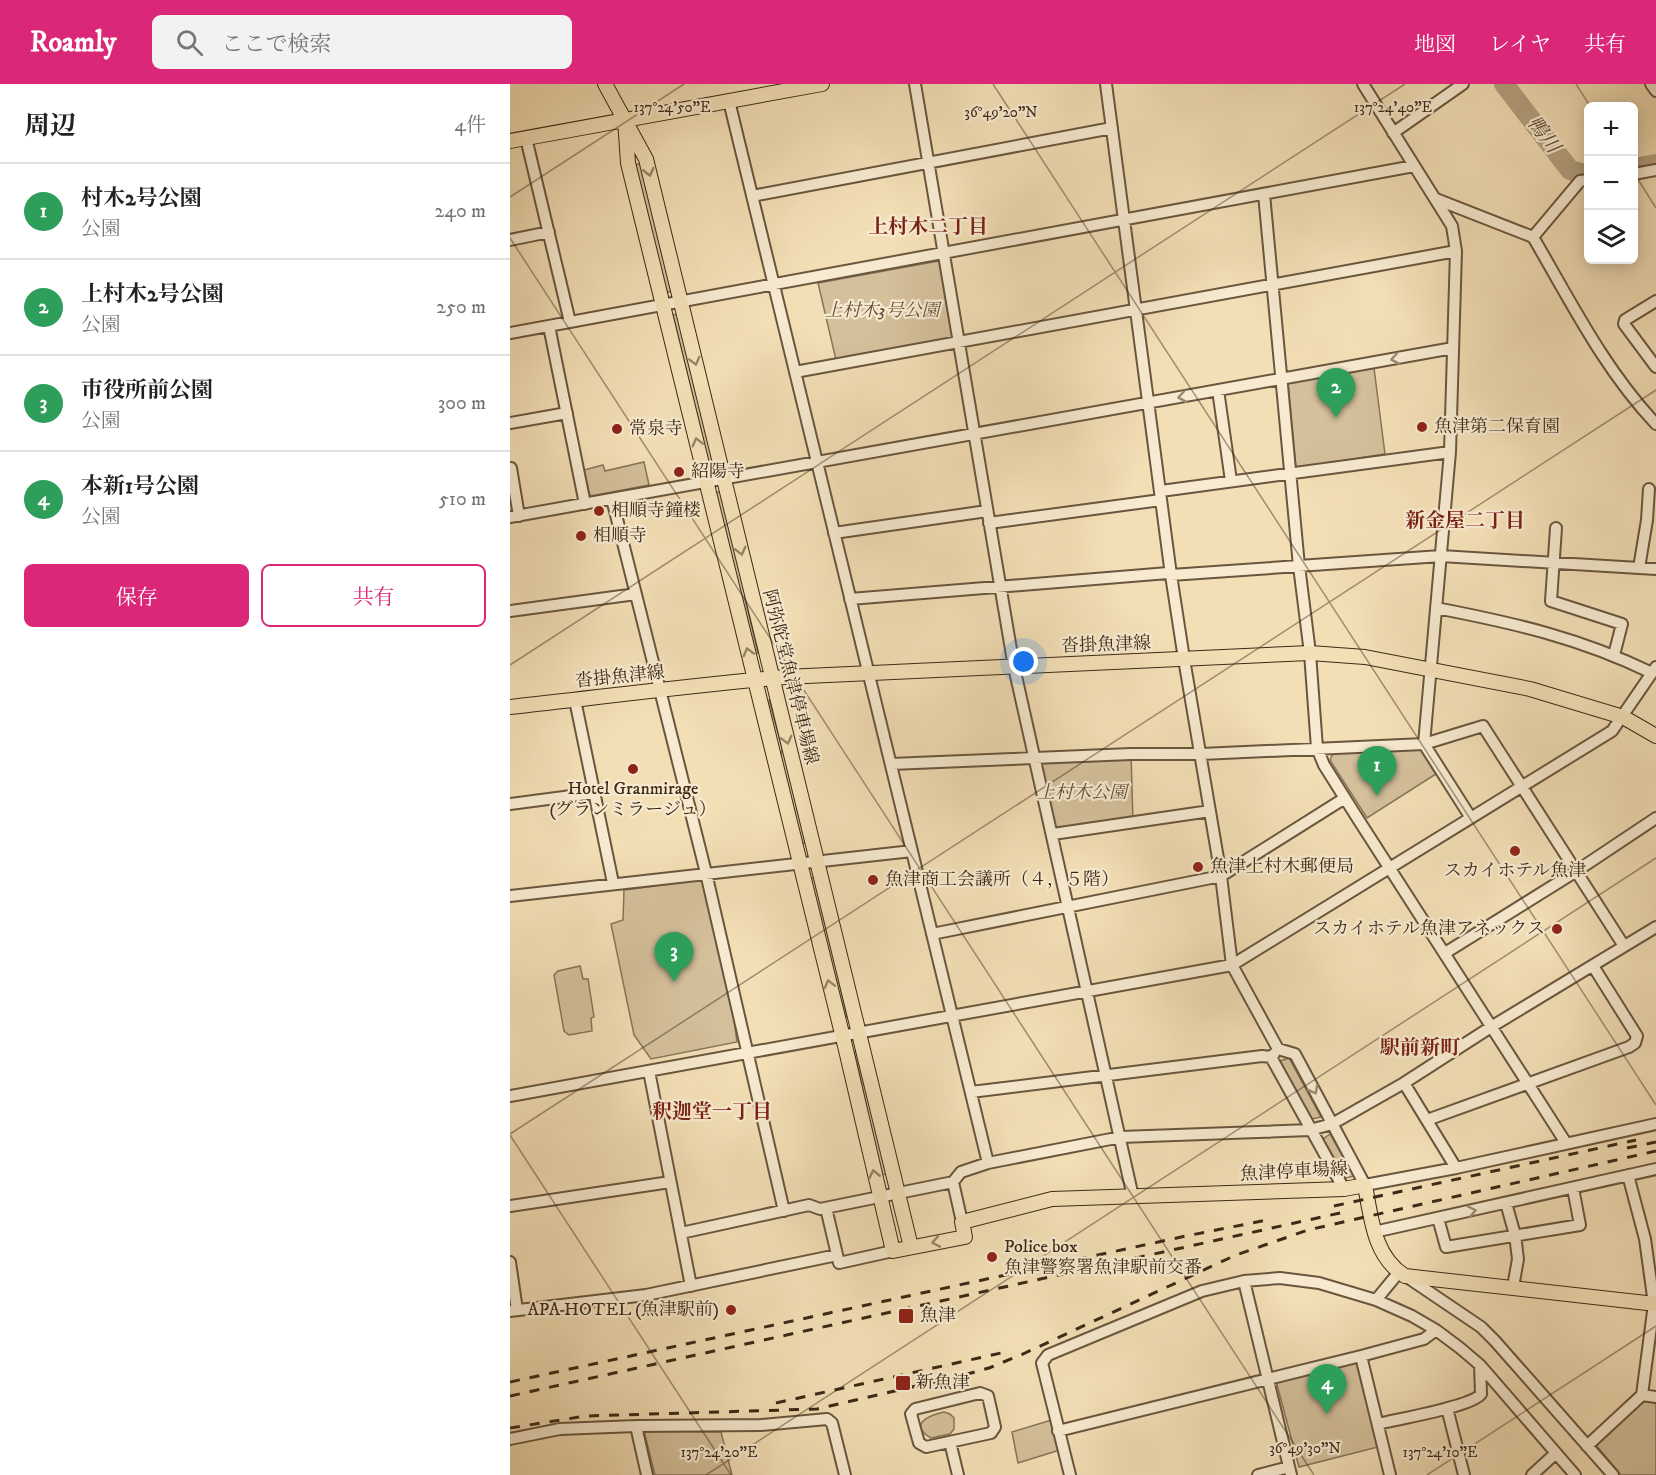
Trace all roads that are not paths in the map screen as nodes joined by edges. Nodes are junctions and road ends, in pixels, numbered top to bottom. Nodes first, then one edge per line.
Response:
1 (605, 84) edge
2 (822, 84) edge
3 (915, 84) edge
4 (1106, 84) edge
5 (1363, 84) edge
6 (1463, 84) edge
7 (1651, 84) edge
8 (1656, 91) edge
9 (729, 101) junction
10 (625, 119) junction
11 (1112, 128) junction
12 (1394, 133) junction
13 (526, 138) junction
14 (510, 141) edge
15 (929, 162) junction
16 (1414, 166) junction
17 (1656, 170) edge
18 (1638, 173) edge
19 (1584, 180) edge
20 (1264, 194) junction
21 (752, 196) junction
22 (1436, 199) junction
23 (1124, 220) junction
24 (549, 232) junction
25 (1533, 237) junction
26 (510, 240) edge
27 (1455, 251) junction
28 (945, 252) junction
29 (774, 284) junction
30 (1273, 285) junction
31 (680, 301) junction
32 (1656, 301) edge
33 (663, 304) junction
34 (1137, 310) junction
35 (570, 322) junction
36 (549, 326) junction
37 (510, 333) edge
38 (960, 342) junction
39 (1453, 348) junction
40 (1656, 367) edge
41 (795, 372) junction
42 (1282, 379) junction
43 (1218, 390) junction
44 (1148, 403) junction
45 (567, 413) junction
46 (510, 423) edge
47 (1656, 424) edge
48 (975, 434) junction
49 (1450, 452) junction
50 (817, 462) junction
51 (511, 468) edge
52 (1291, 473) junction
53 (724, 479) junction
54 (1231, 481) junction
55 (706, 483) junction
56 (1649, 489) dead end
57 (1161, 495) junction
58 (612, 500) junction
59 (585, 504) junction
60 (987, 511) junction
61 (515, 517) edge
62 (989, 523) junction
63 (1556, 528) dead end
64 (834, 533) junction
65 (1441, 556) junction
66 (1553, 563) junction
67 (1299, 566) junction
68 (1639, 568) junction
69 (1656, 569) edge
70 (1171, 575) junction
71 (1000, 588) junction
72 (636, 594) junction
73 (850, 599) junction
74 (1436, 608) junction
75 (510, 609) edge
76 (1310, 653) junction
77 (1614, 654) junction
78 (1184, 659) junction
79 (1014, 667) junction
80 (1430, 669) junction
81 (1654, 670) edge
82 (868, 673) junction
83 (771, 678) junction
84 (754, 680) junction
85 (661, 691) junction
86 (574, 700) junction
87 (510, 707) edge
88 (1623, 717) junction
89 (1656, 736) edge
90 (1424, 744) junction
91 (1317, 748) junction
92 (1201, 754) junction
93 (1034, 758) junction
94 (891, 764) junction
95 (1522, 787) junction
96 (594, 793) junction
97 (1345, 798) junction
98 (510, 804) edge
99 (1210, 811) junction
100 (1471, 818) junction
101 (1656, 818) edge
102 (1053, 834) junction
103 (912, 851) junction
104 (816, 860) junction
105 (799, 862) junction
106 (1391, 868) junction
107 (1575, 872) junction
108 (706, 873) junction
109 (1221, 876) junction
110 (613, 883) junction
111 (510, 896) edge
112 (1069, 908) junction
113 (1655, 930) edge
114 (932, 934) junction
115 (1624, 946) junction
116 (1445, 953) junction
117 (1232, 965) junction
118 (1593, 966) junction
119 (1087, 991) junction
120 (952, 1017) junction
121 (1491, 1027) junction
122 (859, 1033) junction
123 (842, 1036) junction
124 (749, 1053) junction
125 (1275, 1053) junction
126 (649, 1071) junction
127 (1107, 1076) junction
128 (1404, 1083) junction
129 (1529, 1083) junction
130 (971, 1092) junction
131 (510, 1096) edge
132 (1427, 1120) junction
133 (1332, 1124) junction
134 (1656, 1124) edge
135 (1310, 1130) junction
136 (1120, 1137) junction
137 (1566, 1143) junction
138 (988, 1163) junction
139 (1456, 1167) junction
140 (1656, 1169) edge
141 (1628, 1175) junction
142 (670, 1182) junction
143 (953, 1182) junction
144 (1365, 1185) junction
145 (1573, 1188) junction
146 (1344, 1189) junction
147 (898, 1193) junction
148 (879, 1197) junction
149 (1132, 1197) junction
150 (1506, 1203) junction
151 (510, 1206) edge
152 (826, 1208) junction
153 (784, 1211) junction
154 (1438, 1218) junction
155 (962, 1222) junction
156 (1374, 1232) junction
157 (681, 1233) junction
158 (1515, 1235) junction
159 (1650, 1239) edge
160 (911, 1247) junction
161 (893, 1251) junction
162 (837, 1255) junction
163 (510, 1262) edge
164 (1402, 1274) junction
165 (1244, 1281) junction
166 (691, 1286) junction
167 (1513, 1287) junction
168 (1376, 1300) junction
169 (1655, 1304) edge
170 (513, 1311) edge
171 (1436, 1330) junction
172 (1360, 1356) junction
173 (1480, 1365) junction
174 (1269, 1379) junction
175 (1642, 1395) junction
176 (1656, 1397) edge
177 (1447, 1408) junction
178 (1378, 1424) junction
179 (636, 1426) junction
180 (1058, 1431) junction
181 (510, 1439) edge
182 (950, 1442) junction
183 (1587, 1446) junction
184 (1556, 1453) junction
185 (1290, 1471) edge
186 (644, 1474) edge
187 (845, 1475) edge
188 (958, 1475) edge
189 (1070, 1475) edge
190 (1258, 1475) edge
191 (1390, 1475) edge
192 (1464, 1475) edge
193 (1532, 1475) edge
194 (1575, 1475) edge
195 (1613, 1475) edge

1 - 10 main road, 阿弥陀堂魚津停車場線
2 - 9 main road
3 - 15 street
4 - 11 street
5 - 12 street
6 - 12 street
7 - 8 street
9 - 10 main road
9 - 21 street
10 - 13 main road
10 -> 31 main road, 阿弥陀堂魚津停車場線
10 - 33 main road, 阿弥陀堂魚津停車場線
11 - 15 street
11 - 23 street
12 - 16 street
13 - 14 main road
13 - 24 street
15 - 21 street
15 - 28 street
16 - 20 street
16 - 22 street
17 - 18 street
19 - 25 street
20 - 23 street
20 - 30 street
21 - 29 street
22 - 25 street
22 - 27 street
23 - 28 street
23 - 34 street
24 - 26 street
24 - 35 street
25 - 47 street
27 - 30 street
27 - 39 street
28 - 29 street
28 - 38 street
29 - 31 street
29 - 41 street
30 - 34 street
30 - 42 street
31 - 33 street
31 -> 53 main road, 阿弥陀堂魚津停車場線
32 - 40 street
33 - 35 street
55 -> 33 main road, 阿弥陀堂魚津停車場線
34 - 38 street
34 - 44 street
35 - 36 street
36 - 37 street
36 - 45 street
38 - 41 street
38 - 48 street
39 -> 42 street
39 - 49 street
41 - 50 street
42 - 43 street
42 - 52 street
43 -> 44 street
43 - 54 street
44 - 48 street
44 - 57 street
45 - 46 street
45 - 59 street
48 - 50 street
48 - 60 street
49 - 52 street
49 - 65 street
50 - 53 street
50 - 64 street
51 - 61 street
52 - 54 street
52 - 67 street
53 - 55 street
53 -> 83 main road, 阿弥陀堂魚津停車場線
54 - 57 street
55 - 58 street
84 -> 55 main road, 阿弥陀堂魚津停車場線
56 - 68 street
57 - 62 street
57 - 70 street
58 - 59 street
58 - 72 street
59 - 61 street
60 - 62 street
60 - 64 street
62 - 71 street
63 - 66 street
64 - 73 street
65 - 66 street
65 - 67 street
65 - 74 street
66 - 68 street
66 - 77 street
67 - 70 street
67 - 76 street
68 - 69 street
70 - 71 street
70 - 78 street
71 - 73 street
71 - 79 street
72 - 75 street
72 - 85 street
73 - 82 street
74 - 77 street
74 - 80 street
76 - 78 main road, 沓掛魚津線
76 - 80 main road, 沓掛魚津線
76 - 91 street
77 - 81 street
78 - 79 main road, 沓掛魚津線
78 - 92 street
79 - 82 main road, 沓掛魚津線
79 - 93 street
80 - 88 main road, 沓掛魚津線
80 - 90 street
81 - 88 street
82 - 83 main road, 沓掛魚津線
82 - 94 street
83 - 84 main road, 沓掛魚津線
83 -> 104 main road, 阿弥陀堂魚津停車場線
84 - 85 main road, 沓掛魚津線
84 - 105 main road, 阿弥陀堂魚津停車場線
85 - 86 main road, 沓掛魚津線
85 - 108 street
86 - 87 main road, 沓掛魚津線
86 - 96 street
88 - 89 main road, 沓掛魚津線
88 - 95 street
90 - 91 street
90 - 95 street
90 - 100 street
91 - 92 street
91 - 97 street
92 - 93 street
92 - 99 street
93 - 94 street
93 - 102 street
94 - 103 street
95 - 100 street
95 - 107 street
96 - 98 street
96 - 110 street
97 - 106 street
97 - 109 street
99 - 102 street
99 - 109 street
100 - 106 street
101 - 107 street
102 - 112 street
103 - 104 street
103 - 114 street
104 - 105 street
104 - 122 main road, 阿弥陀堂魚津停車場線
105 - 108 street
123 -> 105 main road, 阿弥陀堂魚津停車場線
106 - 116 street
106 - 117 street
107 - 115 street
107 - 116 street
108 - 110 street
108 - 124 street
109 - 112 street
109 - 117 street
110 - 111 street
112 - 114 street
112 - 119 street
113 - 115 street
114 - 120 street
115 - 118 street
116 - 121 street
117 - 119 street
117 - 125 street
118 - 121 street
118 - 129 street
119 - 120 street
119 - 127 street
120 - 122 street
120 - 130 street
121 - 128 street
121 - 129 street
122 - 123 street
122 - 147 main road, 阿弥陀堂魚津停車場線
123 - 124 street
148 -> 123 main road, 阿弥陀堂魚津停車場線
124 - 126 street
124 - 153 street
125 - 127 street
125 -> 133 street
125 - 135 street
126 - 131 street
126 - 142 street
127 - 130 street
127 - 136 street
128 - 132 street
128 - 133 street
129 - 132 street
129 - 137 street
130 - 138 street
132 - 139 street
133 - 135 street
133 - 144 street
134 - 137 street
135 - 136 street
135 - 146 street
136 - 138 street
136 - 149 street
137 - 139 street
138 - 143 street
139 - 144 street
140 - 141 street
141 - 145 street
141 - 159 street
142 - 151 street
142 - 157 street
143 - 147 street
143 - 155 street
144 - 146 main road, 魚津停車場線
144 - 156 main road, 魚津停車場線
145 - 150 street
145 - 158 street
146 - 149 main road, 魚津停車場線
147 - 148 street
147 - 160 main road, 阿弥陀堂魚津停車場線
148 - 152 street
148 - 161 main road, 阿弥陀堂魚津停車場線
149 - 155 main road, 魚津停車場線
154 -> 150 street
150 - 158 street
152 - 153 street
152 - 162 street
153 - 157 street
154 - 156 street
154 - 158 street
155 -> 160 main road
156 - 164 main road, 魚津停車場線
157 - 166 street
158 - 167 street
159 - 169 street
160 - 161 main road
161 - 162 street
162 - 166 street
163 - 170 street
164 - 167 main road
164 - 168 street
164 - 183 street
165 - 168 street
165 - 174 street
165 - 180 street
166 - 170 street
167 - 169 main road
168 - 171 street
169 - 175 street
171 - 172 street
171 - 173 street
172 - 174 street
172 - 178 street
173 - 177 street
173 - 184 street
174 - 180 street
174 - 185 street
175 - 176 street
175 - 183 street
177 - 178 street
177 - 192 street
178 - 191 street
179 - 181 street
179 - 186 street
179 - 187 street
180 - 189 street
182 - 182 street
182 - 188 street
183 - 195 street
184 - 193 street
184 - 194 street
185 - 190 street

